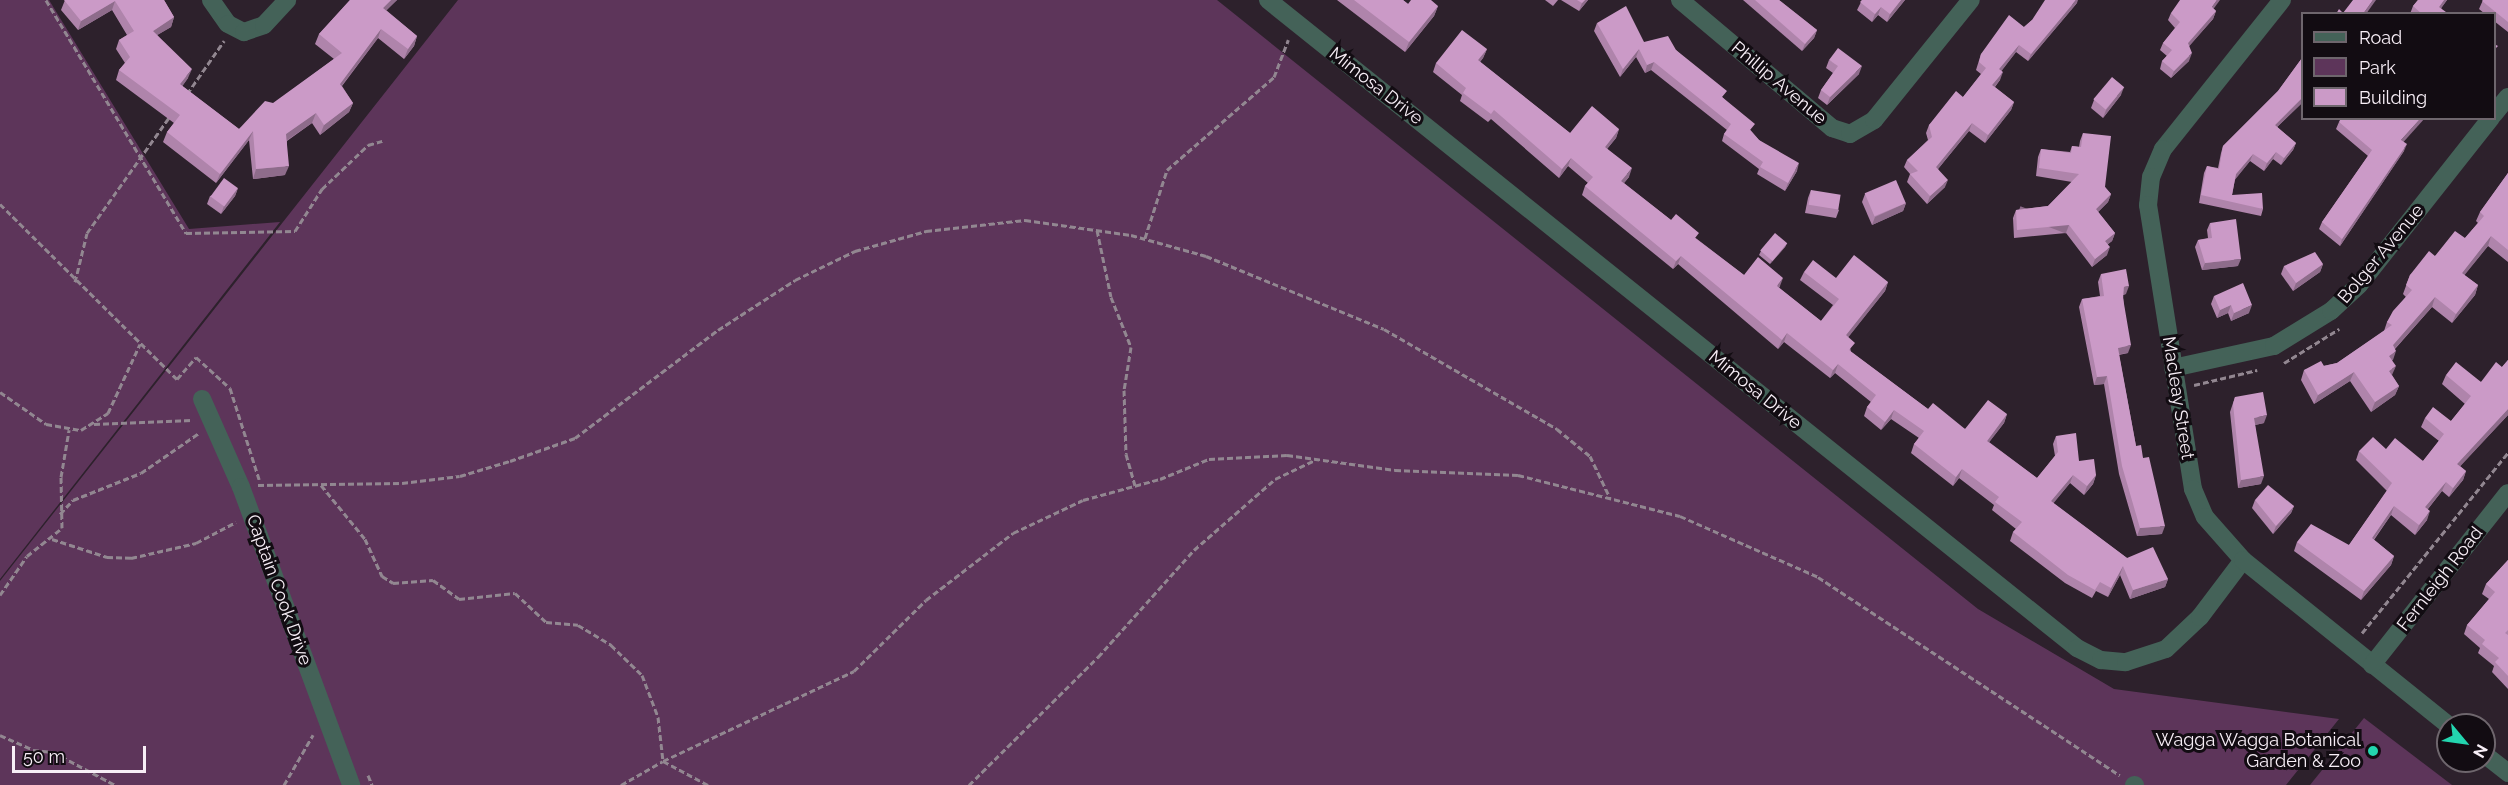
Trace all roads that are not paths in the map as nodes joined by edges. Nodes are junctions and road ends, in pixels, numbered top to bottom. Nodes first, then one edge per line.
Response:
1 (211, 0) edge
2 (287, 0) edge
3 (1268, 0) edge
4 (1680, 0) edge
5 (1971, 0) edge
6 (2282, 0) edge
7 (2508, 97) edge
8 (2496, 112) edge
9 (2489, 120) edge
10 (2173, 368) junction
11 (202, 399) dead end
12 (2508, 493) edge
13 (2242, 560) junction
14 (2372, 664) junction
15 (2436, 715) edge
16 (2496, 764) edge
17 (2508, 774) edge
18 (351, 785) edge

1 - 2 street
3 - 13 street, Mimosa Drive
4 - 5 street, Phillip Avenue
6 - 10 street, Macleay Street
7 - 8 street
9 - 10 street, Bolger Avenue
10 - 13 street, Macleay Street
11 - 18 street, Captain Cook Drive
12 - 14 street, Fernleigh Road
13 - 14 street, Macleay Street
14 - 15 street, Macleay Street
16 - 17 street

